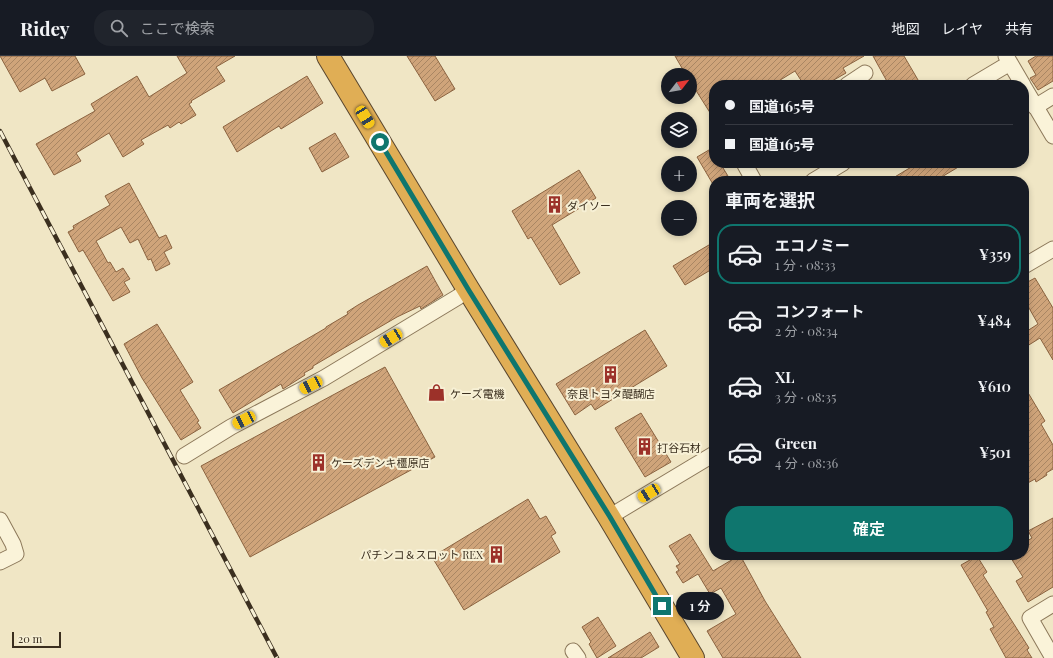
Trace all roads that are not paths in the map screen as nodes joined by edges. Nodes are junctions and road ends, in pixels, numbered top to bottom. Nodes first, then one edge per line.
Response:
1 (328, 56) edge
2 (1008, 59) edge
3 (865, 73) dead end
4 (854, 80) edge
5 (980, 80) edge
6 (1020, 80) edge
7 (1029, 96) edge
8 (1053, 96) edge
9 (1035, 107) junction
10 (1053, 136) edge
11 (835, 168) edge
12 (821, 176) edge
13 (1053, 249) edge
14 (1029, 263) edge
15 (468, 289) junction
16 (184, 456) dead end
17 (709, 457) edge
18 (610, 517) junction
19 (0, 520) edge
20 (0, 562) edge
21 (1053, 604) edge
22 (691, 657) edge
23 (1053, 658) edge

1 - 15 highway
2 - 5 street
2 - 6 street
3 - 4 street
7 - 9 street
8 - 9 street
9 - 10 street
11 - 12 street
13 - 14 street
15 - 16 street
15 - 18 highway
17 - 18 street
18 - 22 highway
19 - 20 street
21 - 23 street

